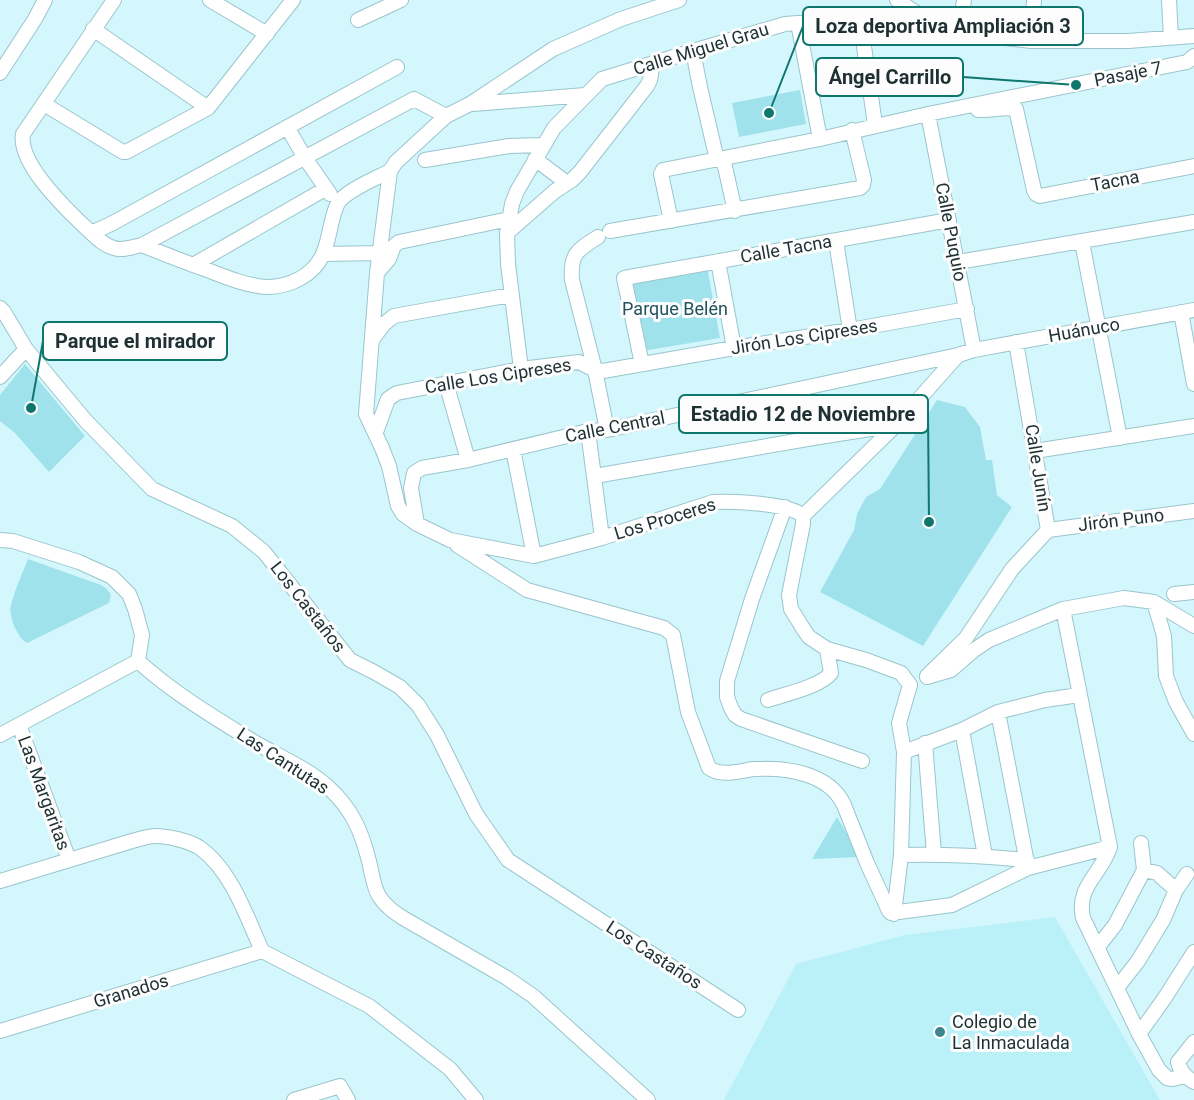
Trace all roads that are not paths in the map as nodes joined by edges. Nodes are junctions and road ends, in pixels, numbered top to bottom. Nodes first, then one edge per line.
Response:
1 (45, 0) edge
2 (114, 0) edge
3 (210, 0) edge
4 (293, 0) edge
5 (401, 0) edge
6 (679, 0) edge
7 (897, 0) edge
8 (964, 0) edge
9 (1034, 0) edge
10 (1169, 0) edge
11 (358, 20) dead end
12 (798, 23) junction
13 (861, 24) junction
14 (93, 29) junction
15 (943, 31) junction
16 (959, 33) junction
17 (267, 34) junction
18 (1194, 36) edge
19 (1171, 38) junction
20 (1031, 41) junction
21 (693, 51) junction
22 (1191, 59) edge
23 (653, 63) junction
24 (397, 67) dead end
25 (0, 74) edge
26 (585, 95) junction
27 (44, 104) junction
28 (471, 104) junction
29 (208, 108) junction
30 (958, 108) junction
31 (928, 114) junction
32 (446, 117) junction
33 (875, 125) junction
34 (287, 127) junction
35 (852, 130) junction
36 (820, 139) junction
37 (543, 145) junction
38 (305, 158) junction
39 (535, 159) junction
40 (720, 159) junction
41 (425, 160) dead end
42 (1194, 166) edge
43 (390, 171) junction
44 (567, 183) junction
45 (325, 189) junction
46 (337, 203) junction
47 (735, 210) junction
48 (509, 219) junction
49 (949, 220) junction
50 (671, 221) junction
51 (1194, 222) edge
52 (91, 232) junction
53 (507, 233) junction
54 (836, 241) junction
55 (1082, 242) junction
56 (142, 245) junction
57 (323, 254) junction
58 (379, 254) junction
59 (718, 261) junction
60 (958, 262) junction
61 (193, 265) junction
62 (377, 273) junction
63 (511, 295) junction
64 (0, 308) edge
65 (967, 309) junction
66 (1187, 311) edge
67 (1098, 328) junction
68 (850, 330) junction
69 (371, 342) junction
70 (1016, 342) junction
71 (734, 348) junction
72 (26, 349) junction
73 (974, 350) junction
74 (958, 355) junction
75 (642, 364) junction
76 (521, 369) junction
77 (595, 370) junction
78 (0, 377) edge
79 (446, 383) junction
80 (1194, 384) edge
81 (896, 425) junction
82 (1194, 426) edge
83 (588, 430) junction
84 (607, 430) junction
85 (376, 432) junction
86 (1120, 438) junction
87 (513, 449) junction
88 (1035, 451) junction
89 (468, 460) junction
90 (595, 476) junction
91 (785, 507) junction
92 (1194, 511) edge
93 (803, 516) junction
94 (417, 524) junction
95 (1047, 530) junction
96 (602, 538) junction
97 (0, 540) edge
98 (450, 540) junction
99 (534, 556) junction
100 (1154, 602) junction
101 (1063, 609) junction
102 (1194, 626) edge
103 (827, 649) junction
104 (138, 661) junction
105 (927, 677) junction
106 (910, 685) junction
107 (1079, 695) junction
108 (768, 700) dead end
109 (998, 712) junction
110 (19, 725) junction
111 (962, 730) junction
112 (1194, 734) edge
113 (0, 735) edge
114 (925, 743) junction
115 (904, 752) junction
116 (862, 761) dead end
117 (1141, 843) dead end
118 (1110, 847) junction
119 (934, 854) junction
120 (901, 855) junction
121 (985, 856) junction
122 (69, 860) junction
123 (1027, 864) junction
124 (1144, 870) junction
125 (1187, 874) dead end
126 (0, 881) edge
127 (1176, 891) junction
128 (894, 914) junction
129 (1097, 948) junction
130 (262, 951) junction
131 (1194, 952) edge
132 (1117, 988) junction
133 (738, 1010) dead end
134 (0, 1031) edge
135 (1139, 1034) junction
136 (1194, 1042) edge
137 (1189, 1079) edge
138 (294, 1100) edge
139 (348, 1100) edge
140 (476, 1100) edge
141 (648, 1100) edge

1 - 25 street
2 - 14 street
3 - 17 street
4 - 17 street
5 - 11 street
6 - 28 street
7 - 15 street
8 - 16 street
9 - 20 street
10 - 19 street
12 - 13 street, Calle Miguel Grau
12 - 21 street, Calle Miguel Grau
12 - 36 street
13 - 15 street, Calle Miguel Grau
13 - 33 street
14 - 27 street
14 - 29 street
15 - 16 street, Calle Miguel Grau
16 - 20 street, Calle Miguel Grau
17 - 29 street
18 - 19 street, Calle Miguel Grau
19 - 20 street, Calle Miguel Grau
21 - 23 street, Calle Miguel Grau
21 - 40 street
22 - 30 street, Pasaje 7
23 - 26 street, Calle Miguel Grau
23 - 44 street
24 - 34 street
26 - 28 street
26 - 37 street, Calle Miguel Grau
27 - 29 street
27 - 52 street
28 - 32 street
30 - 31 street, Pasaje 7
30 - 42 street, Tacna
31 - 33 street, Pasaje 7
31 - 49 street, Calle Puquio
32 - 38 street
32 - 43 street
33 - 35 street, Pasaje 7
34 - 38 street
34 - 52 street
35 - 36 street, Pasaje 7
35 - 47 street
36 - 40 street, Pasaje 7
37 - 39 street, Calle Miguel Grau
37 - 41 street
38 - 45 street
38 - 56 street
39 - 44 street
39 - 48 street, Calle Miguel Grau
40 - 47 street
40 - 50 street, Pasaje 7
43 - 46 street
43 - 58 street
44 - 53 street
45 - 46 street
45 - 61 street
46 - 57 street
47 - 50 street
48 - 53 street, Calle Miguel Grau
48 - 62 street
49 - 54 street, Calle Tacna
49 - 60 street, Calle Puquio
50 - 77 street
51 - 55 street
52 - 56 street
53 - 63 street, Calle Miguel Grau
54 - 59 street, Calle Tacna
54 - 68 street
55 - 60 street
55 - 67 street
56 - 61 street
57 - 58 street
57 - 61 street
58 - 62 street
59 - 71 street
59 - 75 street, Calle Tacna
60 - 65 street, Calle Puquio
62 - 69 street
63 - 69 street
63 - 76 street, Calle Miguel Grau
64 - 72 street, Los Castaños
65 - 68 street, Jirón Los Cipreses
65 - 73 street, Calle Puquio
66 - 67 street, Huánuco
66 - 80 street
67 - 70 street, Huánuco
67 - 86 street
68 - 71 street, Jirón Los Cipreses
69 - 85 street, Los Proceres
70 - 73 street, Huánuco
70 - 88 street, Calle Junín
71 - 75 street, Jirón Los Cipreses
72 - 78 street
72 - 133 street, Los Castaños
73 - 74 street, Calle Central
74 - 81 street
74 - 84 street, Calle Central
75 - 77 street, Calle Los Cipreses
76 - 77 street, Calle Los Cipreses
76 - 79 street, Calle Los Cipreses
77 - 84 street
79 - 85 street, Calle Los Cipreses
79 - 89 street
81 - 90 street
81 - 93 street
82 - 86 street
83 - 84 street, Calle Central
83 - 87 street, Calle Central
83 - 90 street
85 - 94 street, Los Proceres
86 - 88 street
87 - 89 street, Calle Central
87 - 99 street
88 - 95 street, Calle Junín
89 - 94 street, Calle Central
90 - 96 street
91 - 93 street, Los Proceres
91 - 96 street, Los Proceres
91 - 116 street
92 - 95 street, Jirón Puno
93 - 103 street
94 - 98 street, Los Proceres
95 - 105 street, Calle Junín
96 - 99 street, Los Proceres
97 - 104 street
98 - 99 street, Los Proceres
98 - 128 street
100 - 101 street
100 - 102 street
100 - 112 street
101 - 105 street
101 - 107 street
103 - 106 street
103 - 108 street
104 - 110 street
104 - 141 street, Las Cantutas
105 - 106 street, Calle Junín
106 - 115 street
107 - 109 street
107 - 118 street
109 - 111 street
109 - 123 street
110 - 113 street
110 - 122 street, Las Margaritas
111 - 114 street
111 - 121 street
114 - 115 street
114 - 119 street
115 - 120 street
117 - 124 street
118 - 123 street
118 - 129 street
119 - 120 street
119 - 121 street
120 - 128 street
121 - 123 street
122 - 126 street
122 - 130 street
123 - 128 street
124 - 127 street
124 - 129 street
125 - 127 street
127 - 132 street
129 - 132 street
130 - 134 street, Granados
130 - 140 street
131 - 135 street
132 - 135 street
135 - 137 street
136 - 137 street
138 - 139 street

